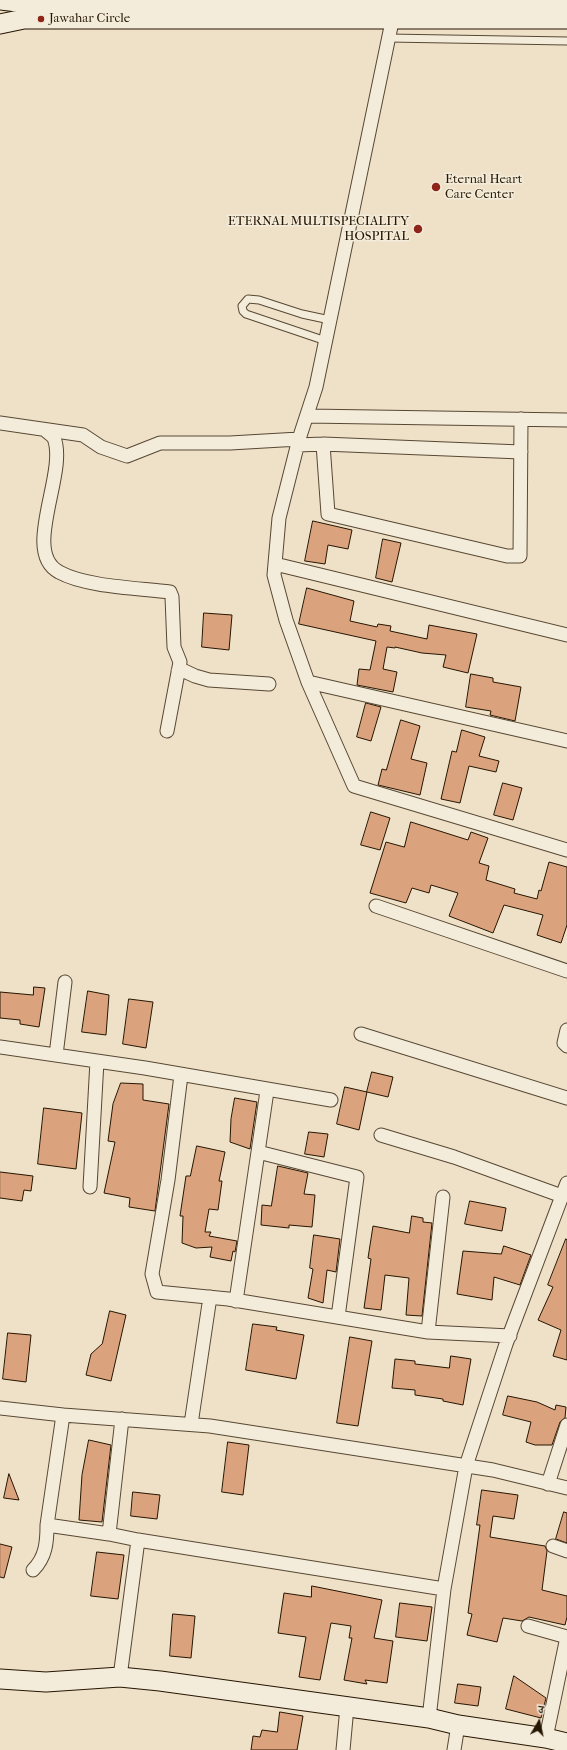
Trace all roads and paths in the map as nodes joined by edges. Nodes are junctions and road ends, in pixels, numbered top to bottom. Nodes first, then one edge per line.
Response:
1 (0, 0) edge
2 (567, 1) edge
3 (395, 7) edge
4 (567, 19) edge
5 (0, 24) edge
6 (388, 38) junction
7 (567, 41) edge
8 (330, 320) junction
9 (326, 341) junction
10 (308, 416) junction
11 (520, 419) junction
12 (567, 420) edge
13 (0, 423) edge
14 (45, 430) junction
15 (299, 442) junction
16 (323, 444) junction
17 (520, 452) junction
18 (275, 564) junction
19 (567, 635) edge
20 (178, 671) junction
21 (308, 682) junction
22 (270, 684) dead end
23 (167, 731) dead end
24 (567, 741) edge
25 (567, 850) edge
26 (376, 906) dead end
27 (567, 970) edge
28 (65, 982) dead end
29 (567, 1030) edge
30 (361, 1034) dead end
31 (567, 1046) edge
32 (0, 1047) edge
33 (56, 1055) junction
34 (97, 1061) junction
35 (181, 1075) junction
36 (267, 1090) junction
37 (567, 1098) edge
38 (331, 1100) dead end
39 (381, 1135) dead end
40 (258, 1152) junction
41 (567, 1183) edge
42 (90, 1187) dead end
43 (562, 1196) junction
44 (443, 1197) dead end
45 (210, 1297) junction
46 (236, 1301) junction
47 (338, 1317) junction
48 (428, 1332) junction
49 (510, 1336) junction
50 (0, 1408) edge
51 (63, 1415) junction
52 (122, 1419) junction
53 (191, 1424) junction
54 (567, 1425) edge
55 (466, 1466) junction
56 (548, 1484) junction
57 (567, 1488) edge
58 (47, 1525) junction
59 (109, 1534) junction
60 (138, 1540) junction
61 (553, 1546) dead end
62 (567, 1551) edge
63 (33, 1570) dead end
64 (444, 1589) junction
65 (528, 1626) dead end
66 (567, 1637) edge
67 (120, 1677) junction
68 (0, 1679) edge
69 (347, 1707) junction
70 (428, 1718) junction
71 (458, 1725) junction
72 (560, 1744) edge
73 (342, 1750) edge
74 (454, 1750) edge

1 - 3 main road
2 - 3 main road
3 - 4 main road
3 - 5 main road
3 - 6 street
6 - 7 lane
6 - 8 street
8 - 9 street
8 - 9 lane
9 - 10 street
10 - 11 street
10 - 15 street
11 - 12 street
11 - 17 street
13 - 14 street
14 - 15 street
14 - 20 street
15 - 16 street
15 - 18 street
16 - 17 street
16 - 17 street
18 - 19 street
18 - 21 street
20 - 22 street
20 - 23 street
21 - 24 street
21 - 25 street
26 - 27 street
28 - 33 street
29 - 31 street
30 - 37 street
32 - 33 street
33 - 34 street
34 - 35 street
34 - 42 street
35 - 36 street
35 - 45 street
36 - 38 street
36 - 40 street
39 - 43 street
40 - 46 street
40 - 47 street
41 - 43 street
43 - 49 street
44 - 48 street
45 - 46 street
45 - 53 street
46 - 47 street
47 - 48 street
48 - 49 street
49 - 55 street
50 - 51 street
51 - 52 street
51 - 58 street
52 - 53 street
52 - 59 street
53 - 55 street
54 - 56 street
55 - 56 street
55 - 64 street
56 - 57 street
58 - 59 street
58 - 63 street
59 - 60 street
60 - 64 street
60 - 67 street
61 - 62 street
64 - 70 street
65 - 66 street
66 - 72 street
67 - 68 main road
67 - 69 main road
69 - 70 main road
69 - 73 street
70 - 71 main road
71 - 72 main road
71 - 74 street

